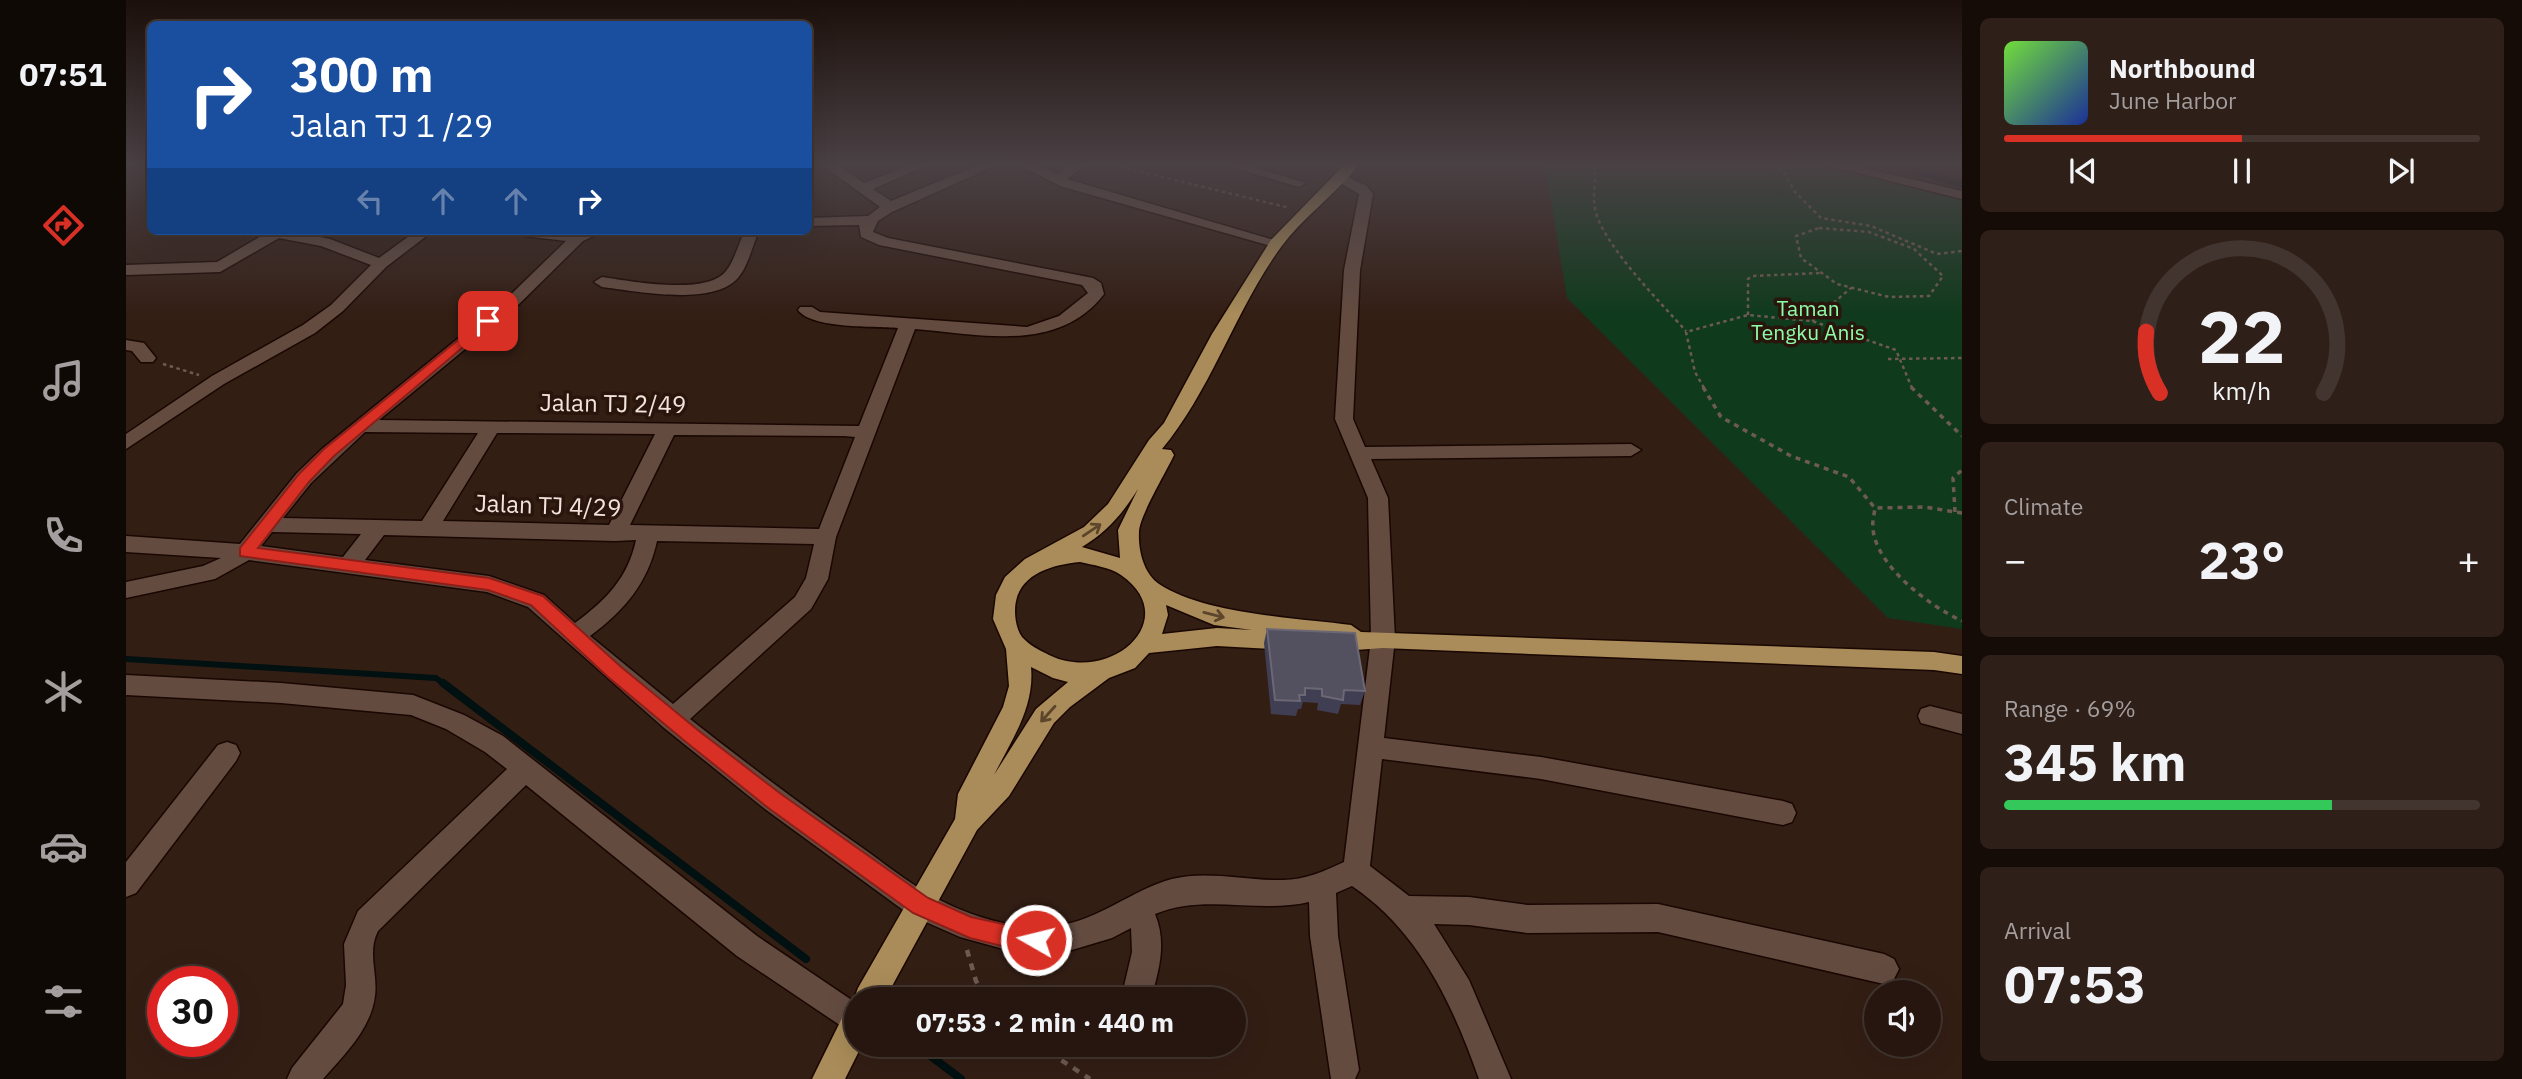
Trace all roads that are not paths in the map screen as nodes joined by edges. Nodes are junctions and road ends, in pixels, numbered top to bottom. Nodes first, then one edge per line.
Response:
1 (877, 215) edge
2 (1180, 215) edge
3 (1304, 215) edge
4 (1362, 215) edge
5 (869, 220) junction
6 (812, 222) edge
7 (270, 235) edge
8 (290, 235) edge
9 (421, 235) edge
10 (551, 235) edge
11 (586, 235) edge
12 (750, 235) edge
13 (578, 238) junction
14 (1276, 243) junction
15 (381, 264) junction
16 (126, 271) edge
17 (603, 282) dead end
18 (806, 310) dead end
19 (908, 324) junction
20 (126, 345) edge
21 (147, 358) road end
22 (359, 426) junction
23 (1171, 426) junction
24 (491, 427) junction
25 (667, 430) junction
26 (867, 433) junction
27 (126, 443) edge
28 (1631, 450) dead end
29 (1356, 453) junction
30 (268, 525) junction
31 (377, 529) junction
32 (428, 529) junction
33 (615, 534) junction
34 (649, 535) junction
35 (826, 537) junction
36 (126, 544) edge
37 (245, 552) junction
38 (1034, 565) junction
39 (348, 566) junction
40 (1144, 582) junction
41 (126, 590) edge
42 (574, 636) junction
43 (1373, 638) junction
44 (1148, 644) junction
45 (1017, 648) junction
46 (1962, 665) edge
47 (1102, 671) junction
48 (126, 685) edge
49 (1930, 716) dead end
50 (672, 720) junction
51 (1962, 724) edge
52 (1371, 747) junction
53 (227, 753) dead end
54 (525, 769) junction
55 (1783, 813) dead end
56 (968, 821) junction
57 (1354, 871) junction
58 (126, 884) edge
59 (1322, 886) junction
60 (920, 905) junction
61 (1137, 907) junction
62 (1404, 911) junction
63 (1884, 969) dead end
64 (876, 987) edge
65 (1139, 987) edge
66 (844, 1014) edge
67 (844, 1046) edge
68 (1343, 1070) dead end
69 (303, 1079) edge
70 (828, 1079) edge
71 (1495, 1079) edge

1 - 5 street
2 - 14 street
3 - 14 main road
4 - 29 street
5 - 6 street
5 - 19 street
7 - 16 street
8 - 15 street
9 - 15 street
10 - 13 street
11 - 13 street
12 - 17 street
13 - 22 street
14 - 23 main road
15 - 27 street
18 - 19 street
19 - 26 street
20 - 21 street
22 - 24 street, Jalan TJ 2/49
22 - 30 street
38 -> 23 main road
23 - 40 main road
24 - 25 street, Jalan TJ 2/49
24 - 32 street
25 - 26 street, Jalan TJ 2/49
25 - 33 street
26 - 35 street
28 - 29 street
29 - 43 street
30 - 31 street, Jalan TJ 4/29
30 - 37 street
31 - 32 street, Jalan TJ 4/29
31 - 39 street
32 - 33 street, Jalan TJ 4/29
33 - 34 street, Jalan TJ 4/29
34 - 35 street, Jalan TJ 4/29
34 - 42 street
35 - 50 street
36 - 37 street
37 - 39 street
37 - 41 street
38 - 40 main road
38 - 45 main road
39 - 42 street
40 -> 43 main road
40 - 44 main road
42 - 50 street
43 - 44 main road
43 - 46 main road
43 - 52 street
44 - 47 main road
45 - 47 main road
45 - 56 main road
47 -> 56 main road
48 - 54 street
49 - 51 street
50 - 60 street
52 - 55 street
52 - 57 street
53 - 58 street
54 - 66 street
54 - 69 street
56 - 60 main road
57 - 59 street
57 - 62 street
59 - 61 street
59 - 68 street
60 - 61 street
60 - 64 main road
61 - 65 street
62 - 63 street
62 - 71 street
67 - 70 main road

